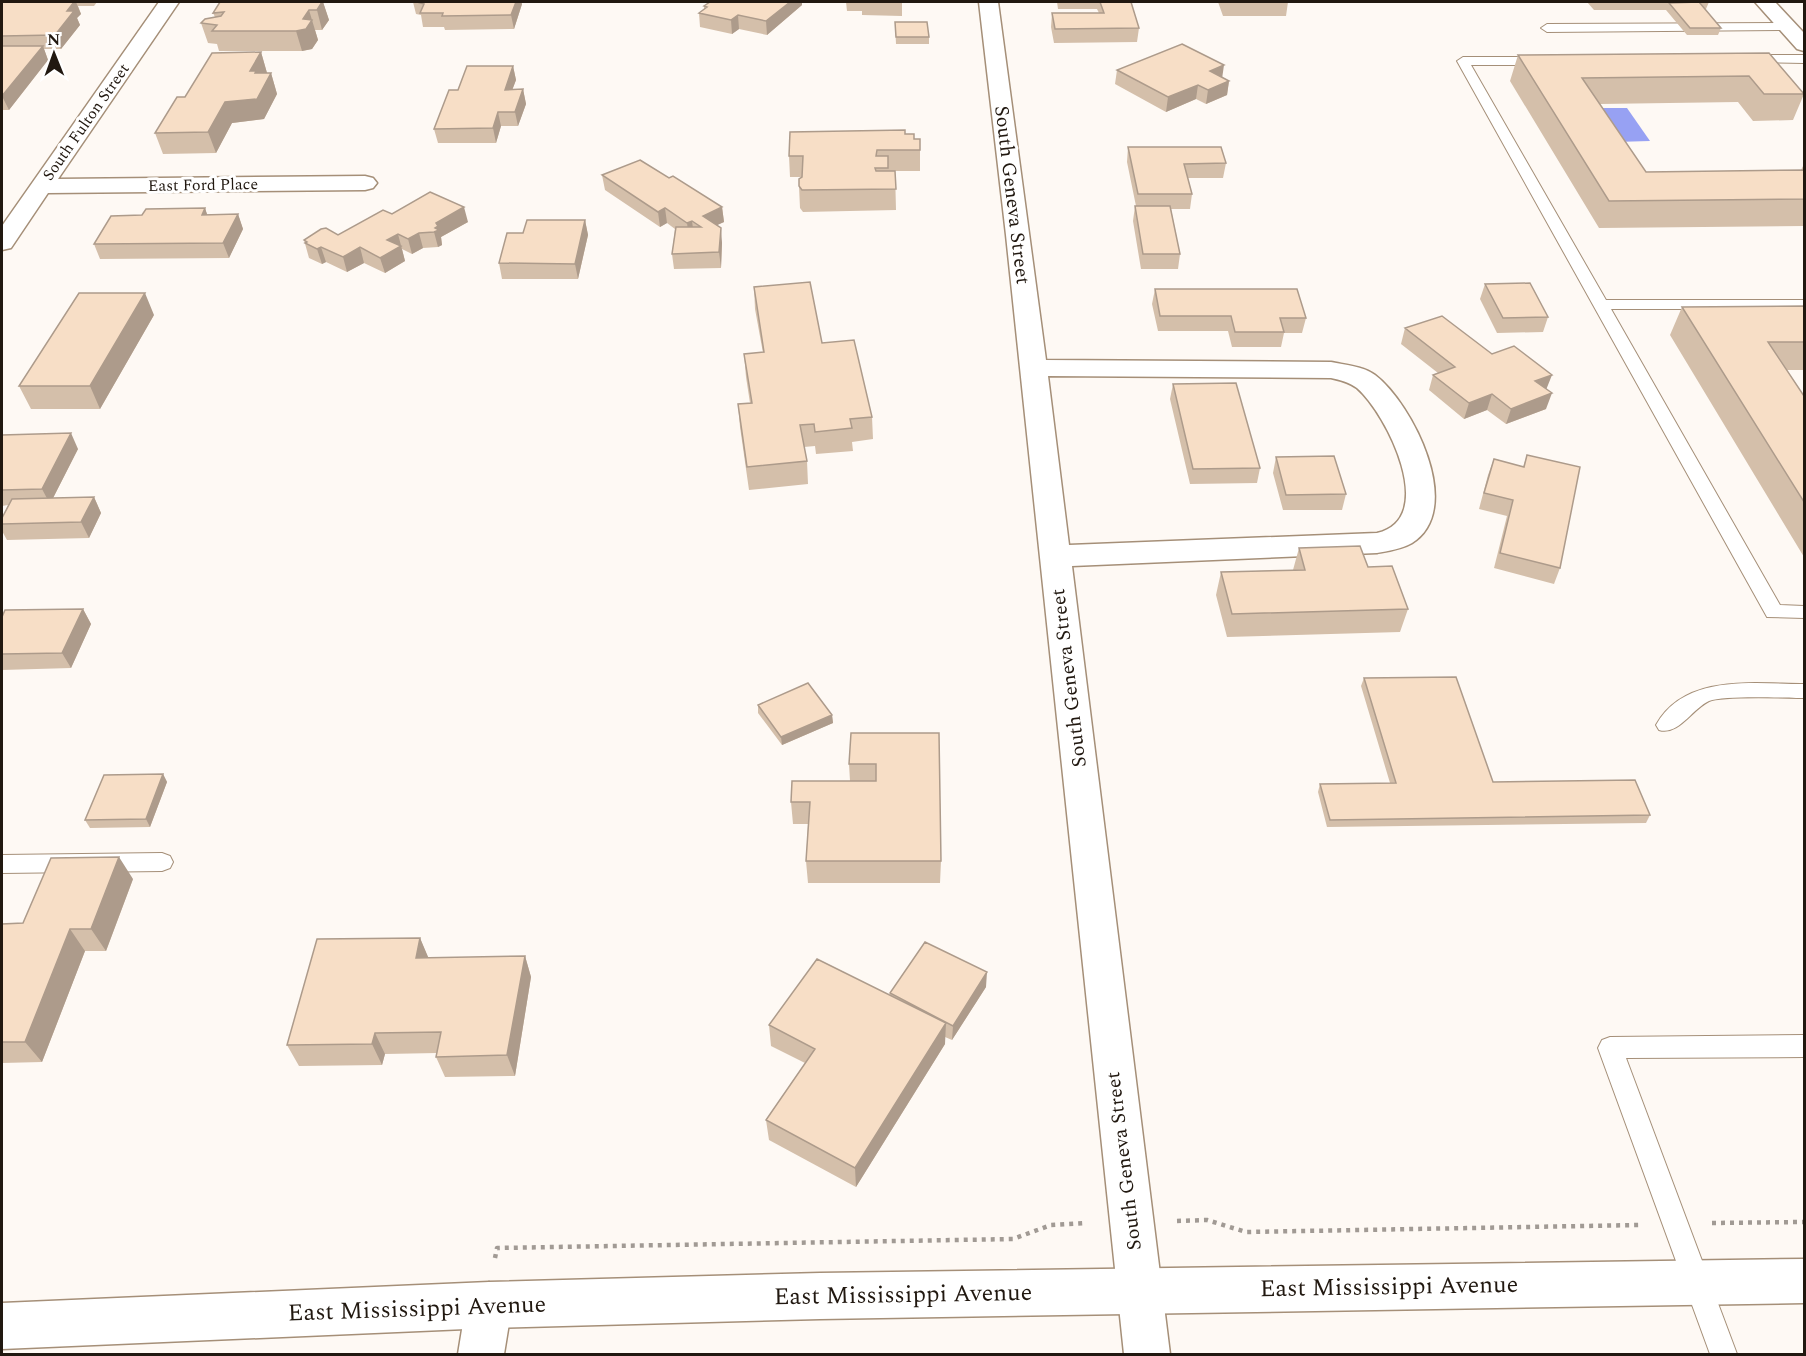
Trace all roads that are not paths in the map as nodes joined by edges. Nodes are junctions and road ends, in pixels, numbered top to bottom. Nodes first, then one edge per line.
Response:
1 (169, 2) edge
2 (988, 2) edge
3 (1765, 2) edge
4 (1789, 27) junction
5 (1547, 28) dead end
6 (1804, 45) edge
7 (1804, 59) edge
8 (1734, 60) edge
9 (1557, 61) edge
10 (365, 183) dead end
11 (41, 186) junction
12 (2, 243) edge
13 (1804, 304) edge
14 (1602, 305) junction
15 (1033, 368) junction
16 (1055, 556) junction
17 (1804, 612) edge
18 (1804, 691) edge
19 (1666, 725) dead end
20 (162, 862) dead end
21 (2, 864) edge
22 (1804, 1046) edge
23 (1804, 1281) edge
24 (1697, 1282) junction
25 (1139, 1291) junction
26 (489, 1305) junction
27 (2, 1326) edge
28 (481, 1354) edge
29 (1147, 1354) edge
30 (1723, 1354) edge

1 - 11 street, South Fulton Street
2 - 15 street, South Geneva Street
3 - 4 street
4 - 5 lane
4 - 6 street
7 - 8 lane
9 - 14 lane
10 - 11 street, East Ford Place
11 - 12 street, South Fulton Street
13 - 14 lane
14 - 17 lane
15 - 16 street, South Geneva Street
15 - 16 street
16 - 25 street, South Geneva Street
18 - 19 lane
20 - 21 lane
22 - 24 lane
23 - 24 street, East Mississippi Avenue
24 - 25 street, East Mississippi Avenue
24 - 30 lane
25 - 26 street, East Mississippi Avenue
25 - 29 street, South Geneva Street
26 - 27 street, East Mississippi Avenue
26 - 28 street

